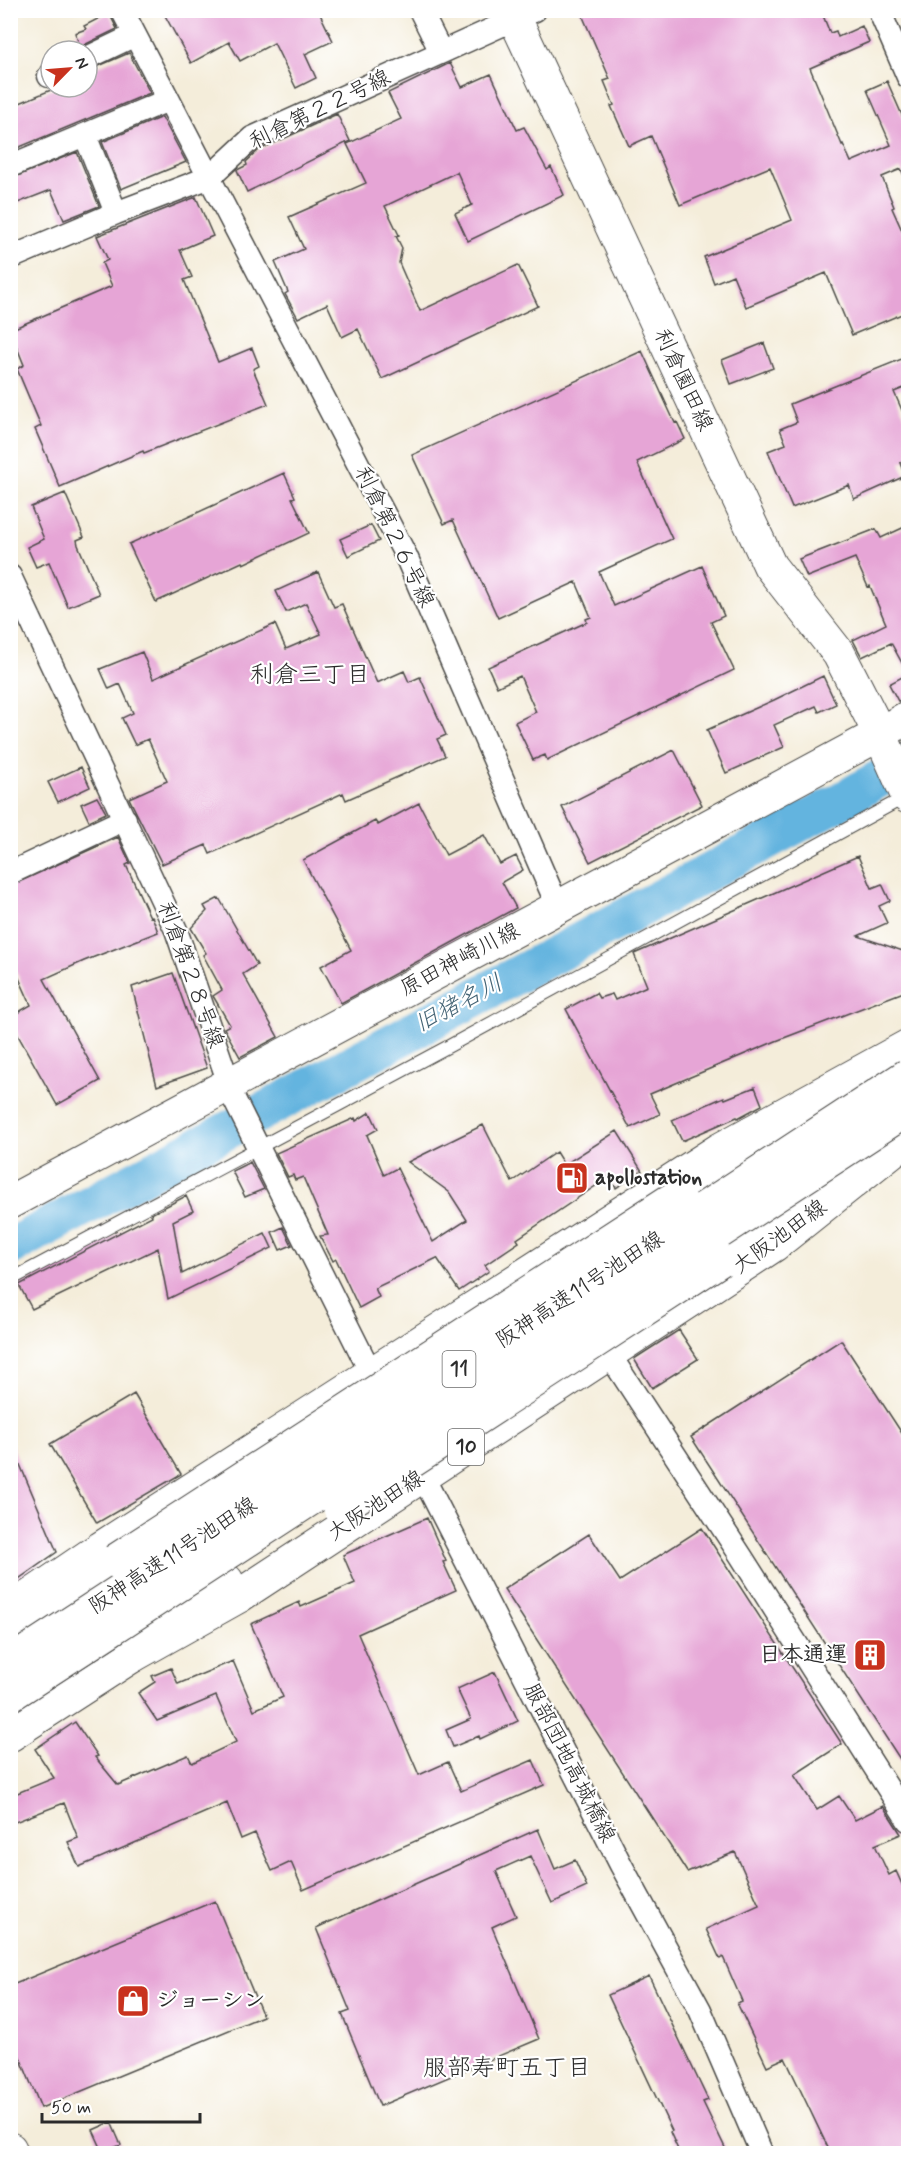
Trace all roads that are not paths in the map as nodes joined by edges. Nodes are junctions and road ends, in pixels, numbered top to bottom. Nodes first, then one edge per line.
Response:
1 (122, 10) edge
2 (420, 10) edge
3 (879, 10) edge
4 (520, 13) edge
5 (135, 35) junction
6 (99, 52) edge
7 (441, 52) junction
8 (909, 77) edge
9 (161, 103) dead end
10 (85, 135) junction
11 (10, 166) edge
12 (210, 177) junction
13 (116, 213) junction
14 (10, 258) edge
15 (10, 576) edge
16 (909, 717) edge
17 (884, 743) junction
18 (907, 793) edge
19 (125, 819) junction
20 (10, 873) edge
21 (558, 907) junction
22 (909, 1047) edge
23 (909, 1066) edge
24 (909, 1075) edge
25 (232, 1093) junction
26 (909, 1109) edge
27 (909, 1119) edge
28 (909, 1138) edge
29 (257, 1141) junction
30 (10, 1202) edge
31 (10, 1280) edge
32 (609, 1354) junction
33 (371, 1374) junction
34 (423, 1476) junction
35 (10, 1610) edge
36 (10, 1630) edge
37 (132, 1656) junction
38 (10, 1663) edge
39 (10, 1695) edge
40 (10, 1735) edge
41 (909, 1820) edge
42 (10, 2149) edge
43 (12, 2154) edge
44 (762, 2154) edge

1 - 5 street, 利倉第２６号線
2 - 7 street
3 - 8 street
4 - 7 street, 利倉第２２号線
4 - 17 main road, 利倉園田線
5 - 6 street
5 - 12 street, 利倉第２６号線
7 - 12 street, 利倉第２２号線
9 - 10 street
10 - 11 street
10 - 13 street
12 - 13 street, 利倉第２２号線
12 - 21 street, 利倉第２６号線
13 - 14 street, 利倉第２２号線
15 - 19 street, 利倉第２８号線
16 - 17 main road, 原田神崎川線
17 - 18 main road, 利倉園田線
17 - 21 main road, 原田神崎川線
18 - 29 lane
19 - 20 street
19 - 25 street, 利倉第２８号線
21 - 25 main road, 原田神崎川線
22 - 33 main road
23 - 36 main road, bridge
24 - 38 main road, 阪神高速11号池田線 / 11, bridge
25 - 29 street, 利倉第２８号線
25 - 30 main road, 原田神崎川線
26 - 39 main road, 阪神高速11号池田線 / 11, bridge
27 - 37 main road, 11, bridge
28 - 32 main road, 大阪池田線 / 10
29 - 31 lane
29 - 33 street, 利倉第２８号線
32 - 34 main road, 大阪池田線 / 10
32 - 41 street
33 - 34 street, 服部団地高城橋線
33 - 35 main road
34 - 37 main road, 大阪池田線 / 10
34 - 44 street, 服部団地高城橋線
37 - 40 main road, 大阪池田線 / 10
42 - 43 main road

